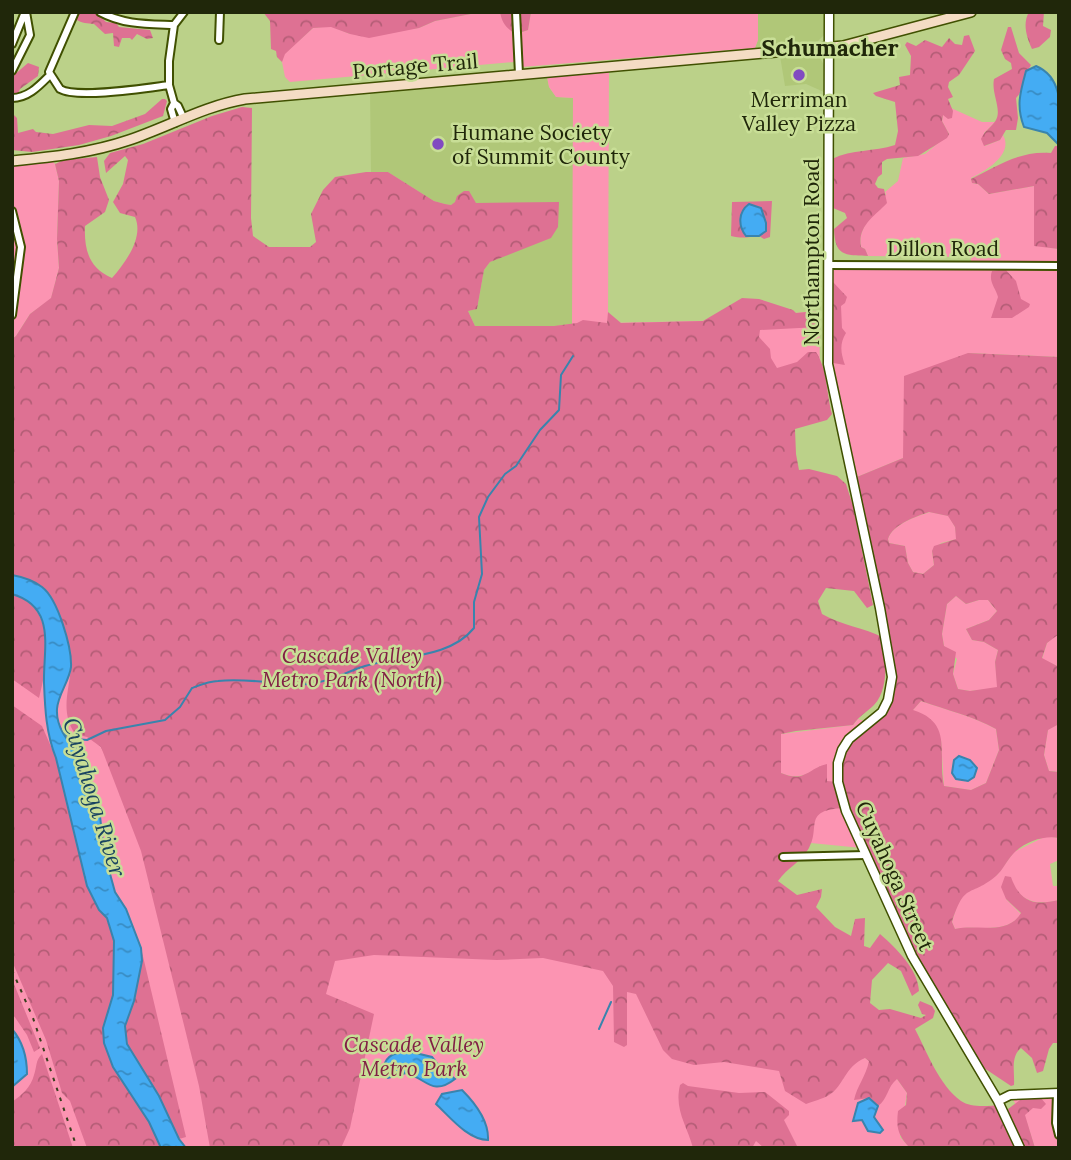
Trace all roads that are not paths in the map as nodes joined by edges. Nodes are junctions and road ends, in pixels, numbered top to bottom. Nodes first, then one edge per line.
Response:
1 (25, 12) edge
2 (75, 12) edge
3 (100, 12) edge
4 (184, 12) edge
5 (220, 12) edge
6 (516, 12) edge
7 (829, 12) edge
8 (971, 12) edge
9 (174, 25) junction
10 (219, 40) dead end
11 (12, 44) edge
12 (829, 47) junction
13 (12, 71) edge
14 (519, 74) junction
15 (50, 75) junction
16 (169, 85) junction
17 (12, 98) edge
18 (179, 121) junction
19 (12, 161) edge
20 (12, 211) edge
21 (828, 265) junction
22 (1059, 266) edge
23 (12, 315) edge
24 (828, 366) joint
25 (865, 855) junction
26 (783, 857) dead end
27 (1058, 1093) edge
28 (998, 1101) junction
29 (1059, 1134) edge
30 (1020, 1148) edge

1 - 11 street
1 - 13 street
2 - 15 street
3 - 9 street
4 - 9 street
5 - 10 street
6 - 14 street
7 - 12 street, Northampton Road
8 - 12 main road, Portage Trail
9 - 16 street
12 - 14 main road, Portage Trail
12 - 21 street, Northampton Road
14 - 18 main road, Portage Trail
15 - 16 street
15 - 17 street
16 - 18 street
18 - 19 main road, Portage Trail
20 - 23 street
21 - 22 street, Dillon Road
21 - 24 street, Northampton Road
24 - 25 street, Cuyahoga Street
25 - 26 street
25 - 28 street, Cuyahoga Street
27 - 28 street
27 - 29 street
28 - 30 street, Cuyahoga Street

